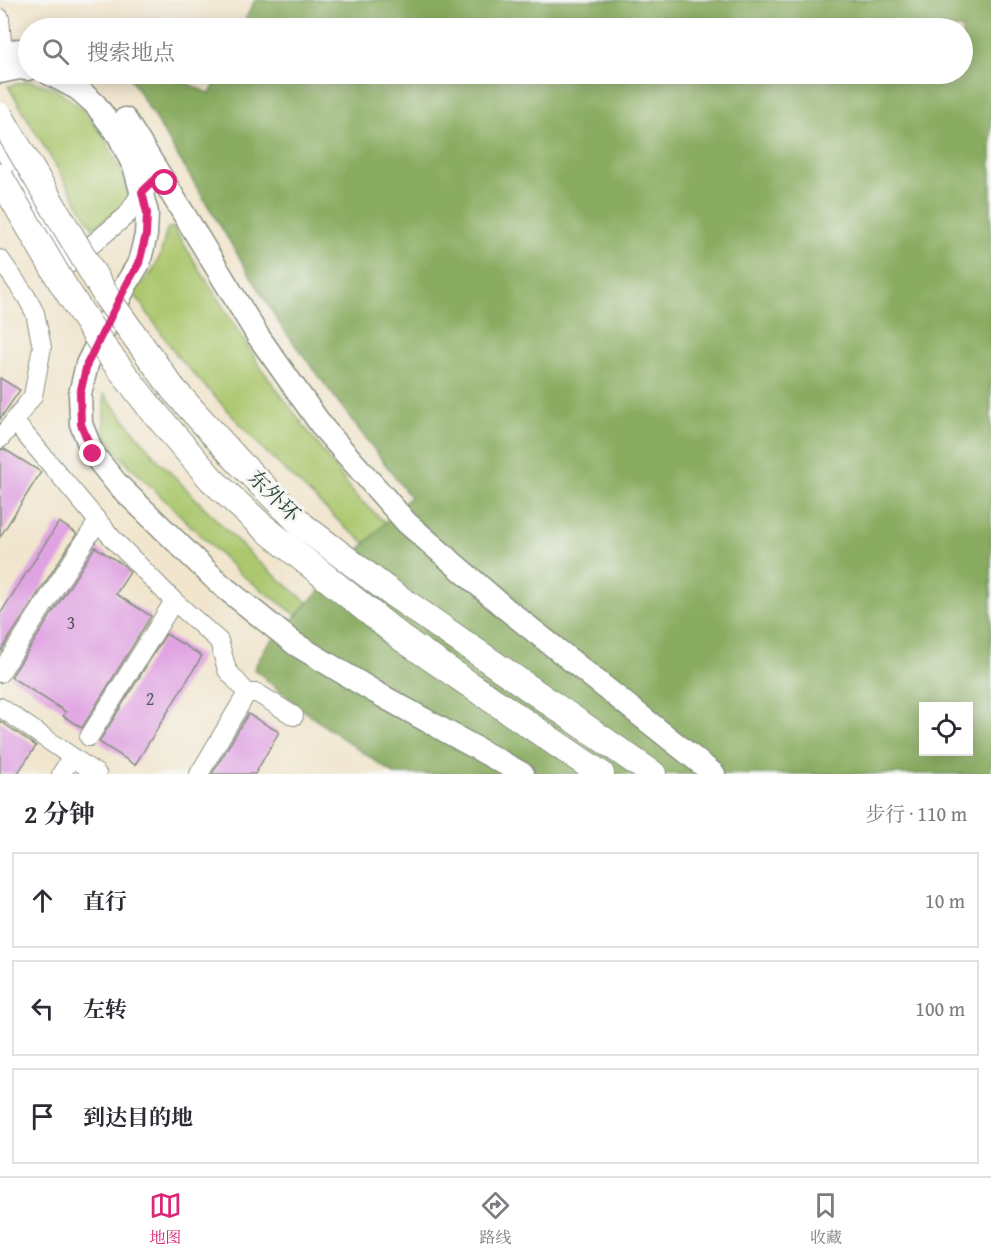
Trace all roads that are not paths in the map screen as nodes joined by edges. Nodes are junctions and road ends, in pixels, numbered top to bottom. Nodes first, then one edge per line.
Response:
1 (0, 18) edge
2 (18, 50) edge
3 (2, 63) edge
4 (18, 68) edge
5 (69, 84) edge
6 (94, 84) edge
7 (0, 116) edge
8 (0, 144) edge
9 (160, 175) junction
10 (0, 177) edge
11 (142, 192) junction
12 (0, 259) edge
13 (14, 421) junction
14 (0, 439) edge
15 (98, 521) junction
16 (174, 601) junction
17 (0, 674) edge
18 (247, 693) junction
19 (0, 707) edge
20 (294, 716) dead end
21 (88, 737) dead end
22 (72, 757) junction
23 (61, 774) edge
24 (97, 774) edge
25 (199, 774) edge
26 (523, 774) edge
27 (601, 774) edge
28 (653, 774) edge
29 (714, 774) edge

1 - 3 street
2 - 3 main road
3 - 4 main road
5 - 11 main road
6 - 9 main road
7 - 28 highway, 东外环, bridge
8 - 11 street
9 - 11 street
9 - 29 main road
10 - 27 highway, 东外环, bridge
11 - 26 main road
12 - 13 street
13 - 14 street
13 - 15 street
15 - 16 street
15 - 17 street
16 - 18 street
16 - 21 street
18 - 20 street
18 - 25 street
19 - 22 street
22 - 23 street
22 - 24 street

